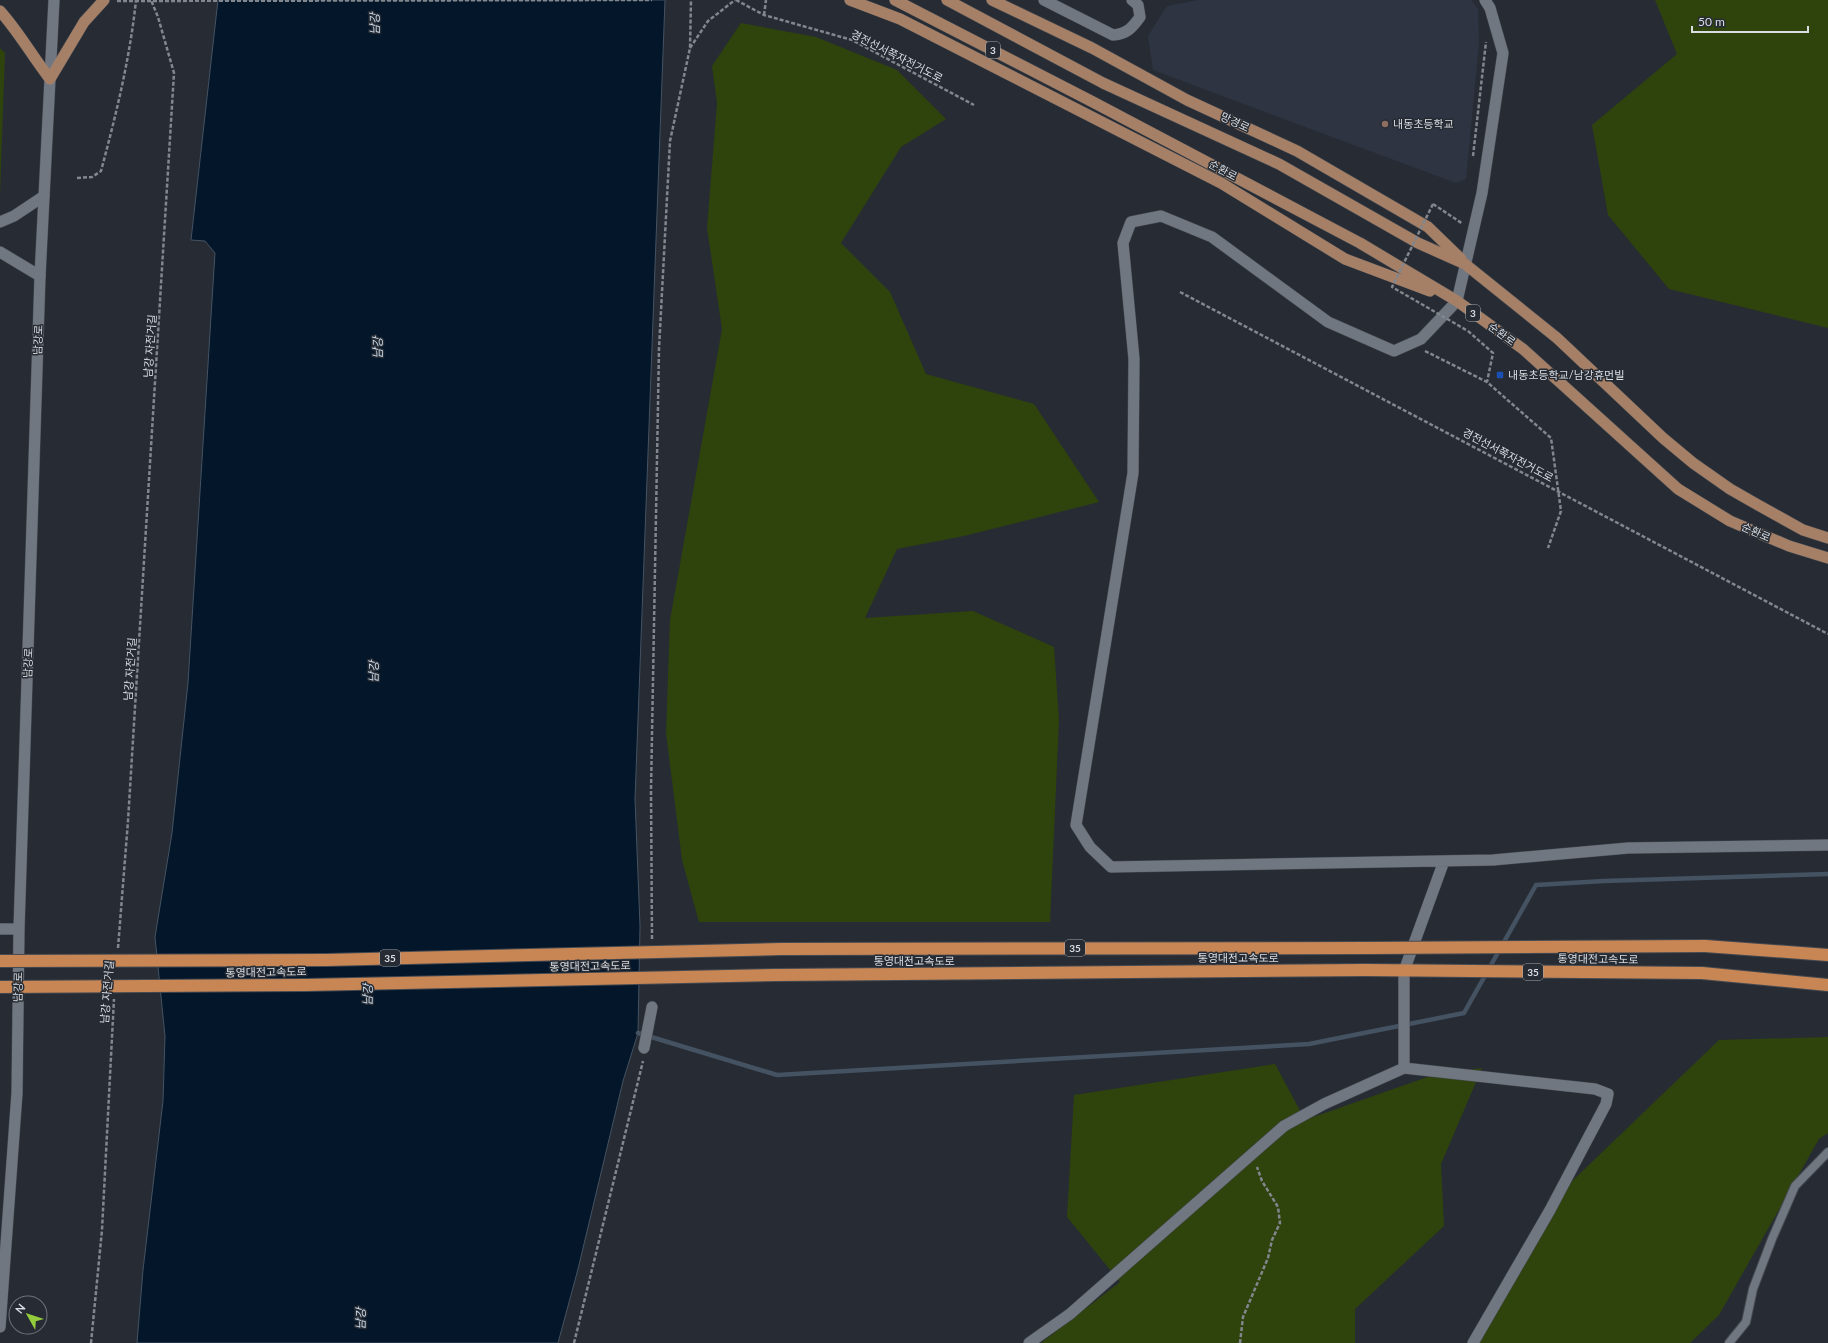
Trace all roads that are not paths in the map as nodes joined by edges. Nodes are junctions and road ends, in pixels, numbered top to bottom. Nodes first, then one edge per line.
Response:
1 (54, 0) edge
2 (104, 0) edge
3 (850, 0) edge
4 (895, 0) edge
5 (946, 0) edge
6 (992, 0) edge
7 (1044, 0) edge
8 (1132, 0) edge
9 (1485, 0) edge
10 (0, 11) edge
11 (50, 79) junction
12 (44, 196) junction
13 (0, 222) edge
14 (0, 252) edge
15 (1465, 264) junction
16 (40, 276) junction
17 (1457, 301) junction
18 (1828, 538) edge
19 (1828, 558) edge
20 (1828, 845) edge
21 (1444, 861) junction
22 (0, 929) edge
23 (19, 929) junction
24 (1828, 955) edge
25 (0, 961) edge
26 (1404, 970) junction
27 (1828, 985) edge
28 (0, 987) edge
29 (652, 1007) dead end
30 (644, 1048) road end
31 (1404, 1068) junction
32 (1828, 1152) edge
33 (0, 1327) edge
34 (1030, 1343) edge
35 (1473, 1343) edge
36 (1730, 1343) edge

1 - 11 street, 남강로
2 - 11 main road
3 - 17 main road
4 - 17 main road, 순환로 / 3
5 - 15 main road, 3
6 - 15 main road, 망경로
7 - 8 street
9 - 15 street
10 - 11 main road
11 - 12 street, 남강로
12 - 13 street
12 - 16 street, 남강로
14 - 16 street
15 - 17 street
15 - 18 main road, 3
16 - 23 street, 남강로
17 - 19 main road, 순환로 / 3
17 - 21 street
20 - 21 street
21 - 26 street
22 - 23 street
23 - 33 street, 남강로
24 - 25 highway, 통영대전고속도로 / 35, bridge
26 - 27 highway, 통영대전고속도로 / 35
26 - 28 highway, 통영대전고속도로 / 35, bridge
26 - 31 street
29 - 30 street
31 - 34 street
31 - 35 street
32 - 36 lane

